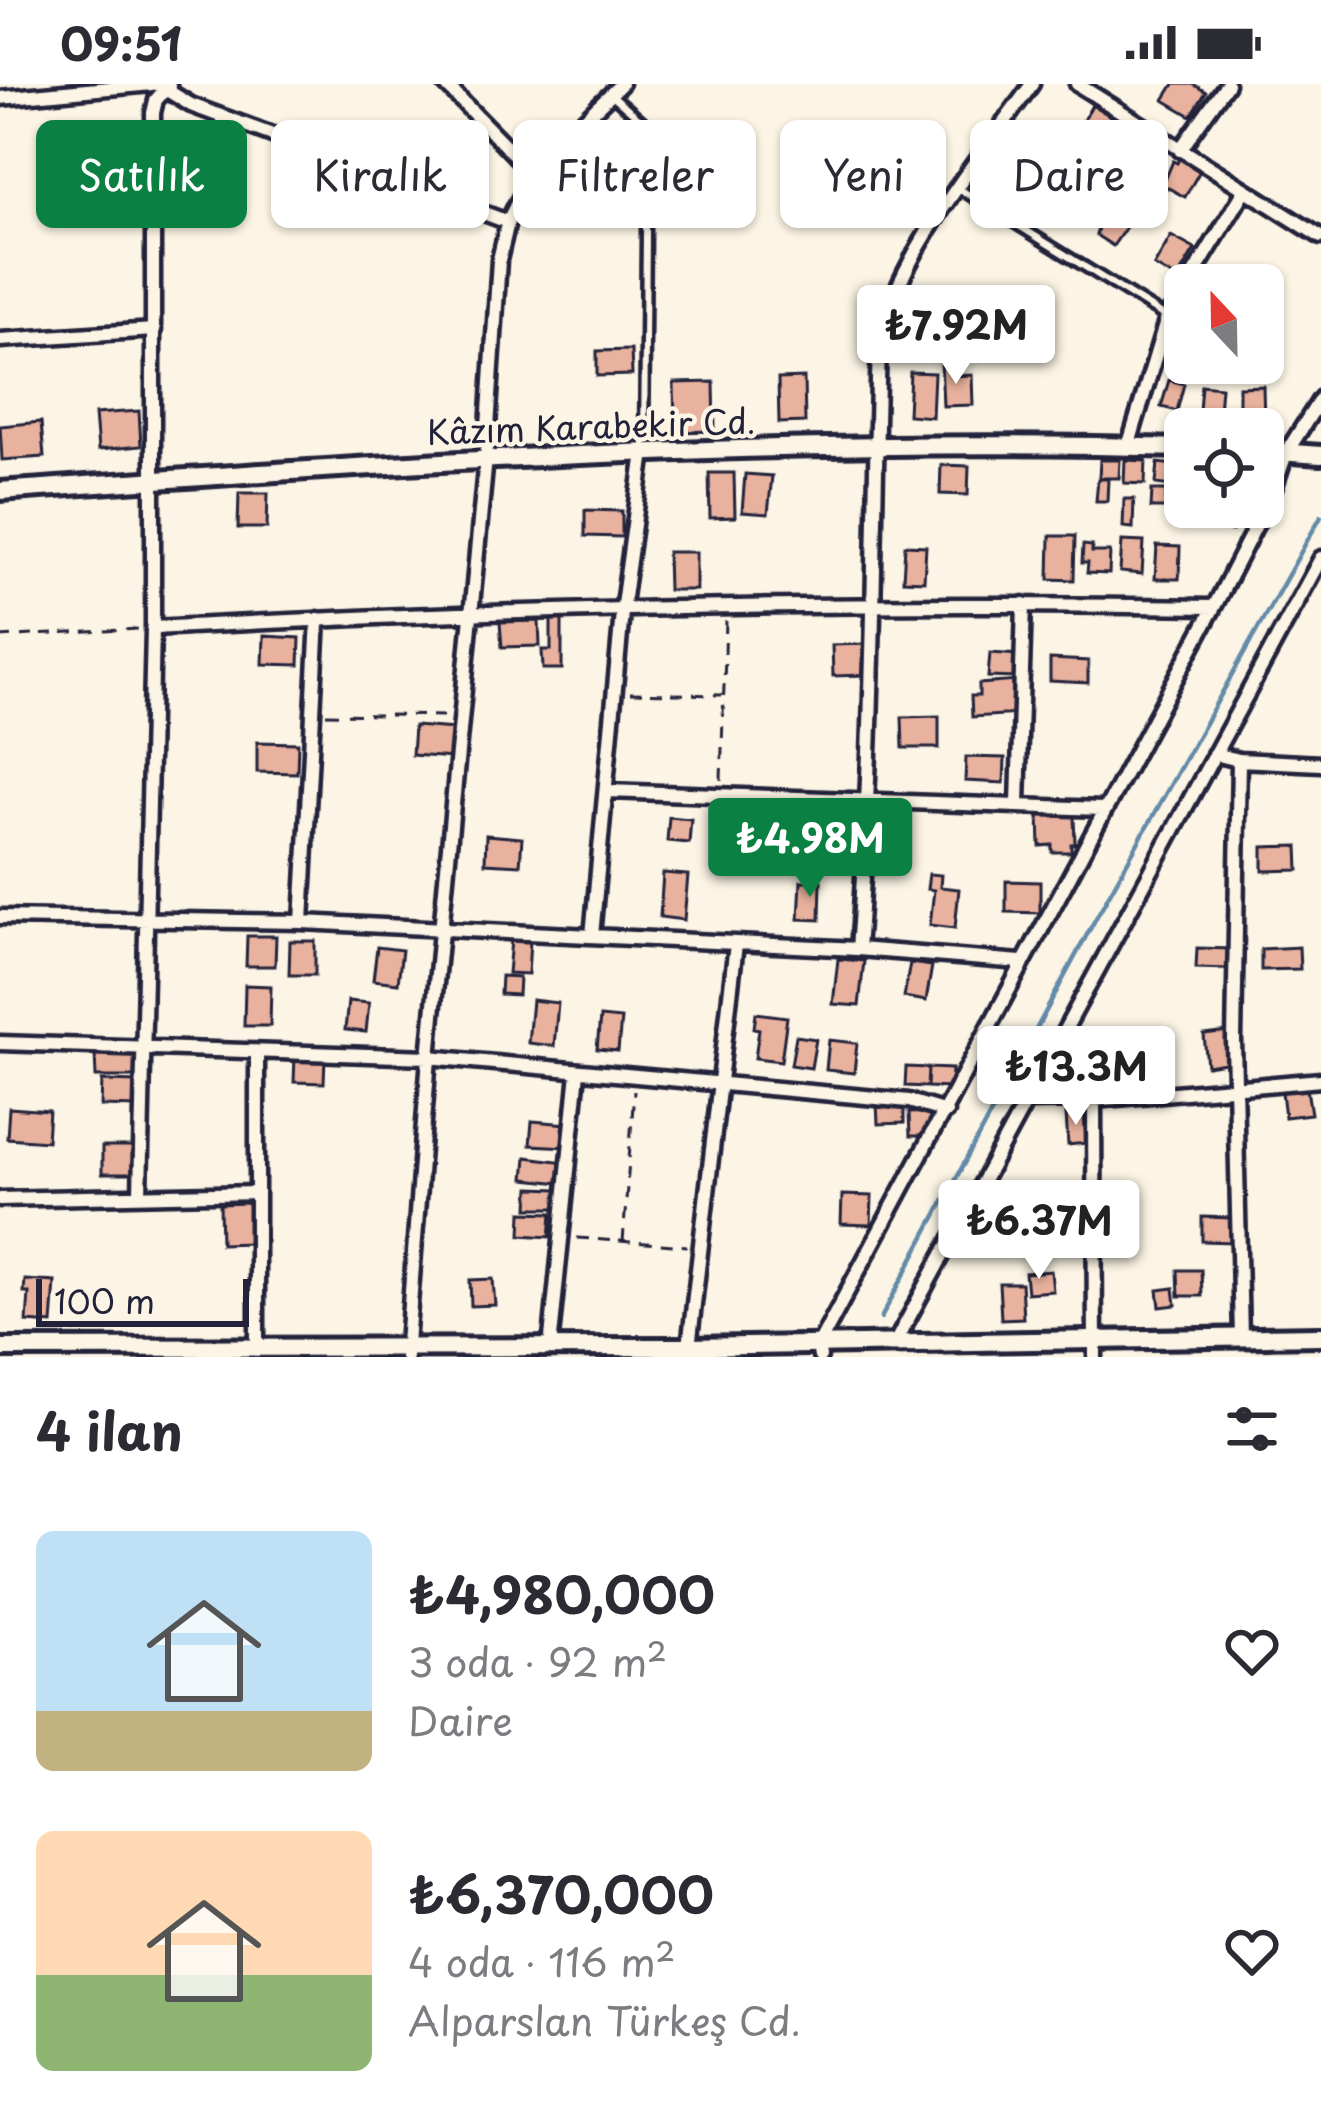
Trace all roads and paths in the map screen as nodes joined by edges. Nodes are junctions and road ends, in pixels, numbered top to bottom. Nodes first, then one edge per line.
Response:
1 (445, 84) edge
2 (1032, 84) edge
3 (1077, 84) edge
4 (1228, 84) edge
5 (161, 85) edge
6 (616, 89) edge
7 (0, 98) edge
8 (585, 120) edge
9 (1180, 150) junction
10 (513, 154) edge
11 (958, 188) junction
12 (1244, 191) junction
13 (513, 212) edge
14 (508, 222) junction
15 (1321, 238) edge
16 (1199, 264) edge
17 (1164, 316) edge
18 (1164, 327) edge
19 (154, 329) junction
20 (0, 340) edge
21 (1321, 398) edge
22 (876, 444) junction
23 (1128, 447) junction
24 (1164, 448) edge
25 (644, 452) junction
26 (1286, 453) junction
27 (1321, 455) edge
28 (486, 458) junction
29 (152, 480) junction
30 (0, 491) edge
31 (1321, 558) edge
32 (1024, 604) junction
33 (872, 605) junction
34 (1214, 607) junction
35 (726, 609) junction
36 (622, 612) junction
37 (472, 615) junction
38 (318, 619) junction
39 (153, 628) junction
40 (0, 637) edge
41 (615, 693) junction
42 (724, 695) junction
43 (313, 714) junction
44 (461, 716) junction
45 (1214, 754) junction
46 (1239, 760) junction
47 (1321, 764) edge
48 (608, 790) junction
49 (721, 794) junction
50 (870, 799) junction
51 (1018, 804) junction
52 (1102, 809) junction
53 (0, 917) edge
54 (148, 921) junction
55 (302, 922) junction
56 (443, 931) junction
57 (592, 937) junction
58 (736, 944) junction
59 (858, 949) junction
60 (1021, 962) junction
61 (0, 1043) edge
62 (143, 1049) junction
63 (257, 1054) junction
64 (429, 1058) junction
65 (578, 1072) junction
66 (634, 1077) junction
67 (1321, 1080) edge
68 (722, 1087) junction
69 (1236, 1088) junction
70 (1094, 1100) junction
71 (1023, 1101) junction
72 (946, 1112) junction
73 (256, 1193) junction
74 (140, 1194) junction
75 (0, 1198) edge
76 (560, 1237) junction
77 (623, 1242) junction
78 (700, 1246) junction
79 (1321, 1336) edge
80 (1232, 1337) junction
81 (895, 1343) junction
82 (688, 1347) junction
83 (0, 1348) edge
84 (257, 1348) junction
85 (1094, 1349) edge
86 (936, 1350) edge
87 (819, 1351) edge
88 (299, 1352) edge
89 (668, 1352) edge
90 (181, 1353) edge
91 (406, 1353) edge
92 (551, 1353) edge
93 (1221, 1357) edge

1 - 10 street
2 - 11 street
3 - 9 street
4 - 9 street
5 - 7 street
5 - 14 street
5 - 19 street
6 - 8 street
6 - 25 lane
9 - 12 street
11 - 17 lane
11 - 22 street
12 - 15 street
12 - 16 street
13 - 14 street
14 - 28 street
18 - 23 street
19 - 20 street
19 - 29 street
21 - 26 street
22 - 23 street, Kâzım Karabekir Cd.
22 - 25 street, Kâzım Karabekir Cd.
22 - 33 street
23 - 24 street, Kâzım Karabekir Cd.
25 - 28 street, Kâzım Karabekir Cd.
25 - 36 street
26 - 27 street
26 - 34 street
28 - 29 street, Kâzım Karabekir Cd.
28 - 37 street
29 - 30 street, Kâzım Karabekir Cd.
29 - 39 street
31 - 45 street
32 - 33 street
32 - 34 street
32 - 51 street
33 - 35 street
33 - 50 street
34 - 52 street
35 - 36 street
35 - 42 path
36 - 37 street
36 - 41 street
37 - 38 street
37 - 44 street
38 - 39 street
38 - 43 street
39 - 40 path
39 - 54 street
41 - 42 path
41 - 48 street
42 - 49 path
43 - 44 path
43 - 55 street
44 - 56 street
45 - 46 street
45 - 71 street
46 - 47 street
46 - 69 street
48 - 49 street
48 - 57 street
49 - 50 street
50 - 51 street
50 - 59 street
51 - 52 street
52 - 60 street
53 - 54 street
54 - 55 street
54 - 62 street
55 - 56 street
56 - 57 street
56 - 64 street
57 - 58 street
58 - 59 street
58 - 68 street
59 - 60 street
60 - 72 street
61 - 62 street
62 - 63 street
62 - 74 street
63 - 64 street
63 - 73 street
64 - 65 street
64 - 91 street
65 - 66 street
65 - 76 street
66 - 68 street
66 - 77 path
67 - 69 street
68 - 72 street
68 - 78 street
69 - 70 street
69 - 80 street
70 - 71 street
70 - 85 street
71 - 81 street
72 - 87 street
73 - 74 street
73 - 84 street
74 - 75 street
76 - 77 path
76 - 92 street
77 - 78 path
78 - 82 street
79 - 80 street
80 - 85 street
80 - 93 street
81 - 86 street
81 - 87 street
82 - 87 street
82 - 89 street
83 - 90 street
84 - 88 street
84 - 90 street
85 - 86 street
88 - 91 street
89 - 92 street
91 - 92 street

